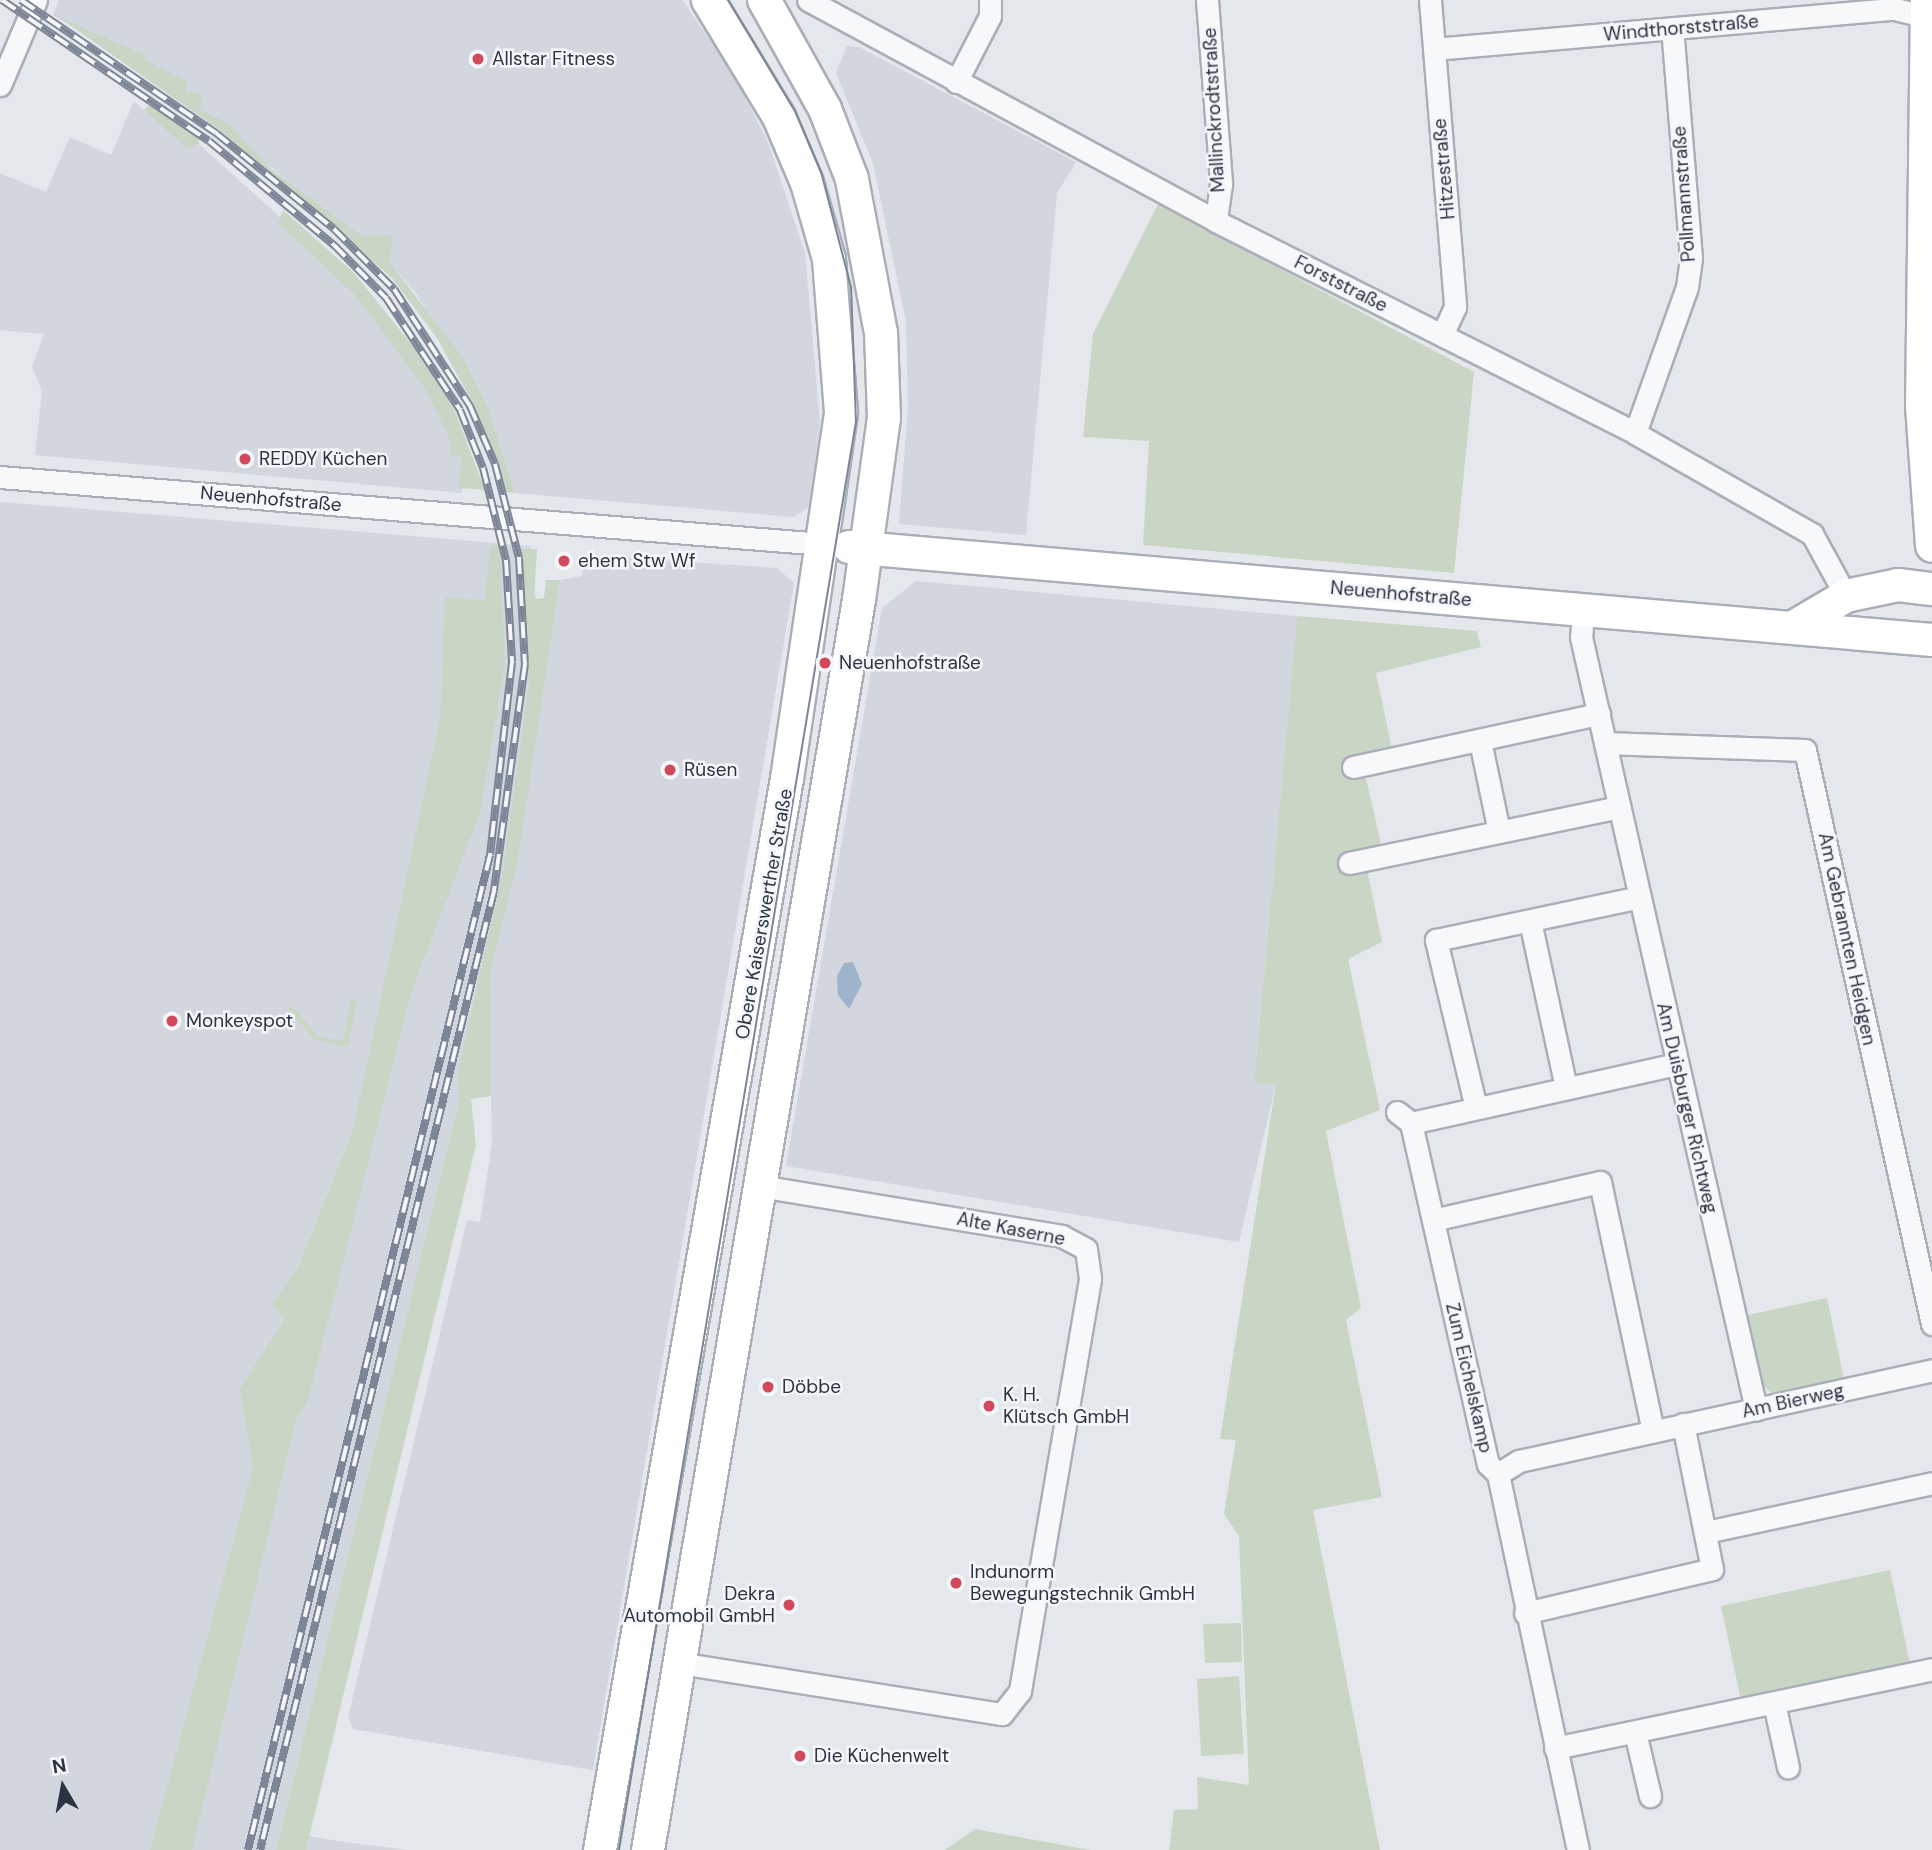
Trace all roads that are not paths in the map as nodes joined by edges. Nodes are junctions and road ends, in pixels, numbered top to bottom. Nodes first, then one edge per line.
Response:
1 (36, 0) edge
2 (708, 0) edge
3 (764, 0) edge
4 (808, 0) edge
5 (990, 0) edge
6 (1207, 0) edge
7 (1430, 0) edge
8 (1927, 9) edge
9 (1672, 29) junction
10 (1434, 49) junction
11 (956, 82) junction
12 (0, 85) edge
13 (1216, 221) junction
14 (1443, 335) junction
15 (1635, 433) junction
16 (0, 477) edge
17 (822, 544) junction
18 (1932, 546) edge
19 (867, 550) junction
20 (1932, 589) edge
21 (1846, 596) junction
22 (1583, 611) junction
23 (1797, 625) junction
24 (1853, 631) junction
25 (1932, 640) edge
26 (1599, 714) junction
27 (1480, 741) junction
28 (1605, 743) junction
29 (1353, 767) dead end
30 (1619, 807) junction
31 (1499, 831) junction
32 (1349, 863) dead end
33 (1640, 897) junction
34 (1530, 921) junction
35 (1677, 1064) junction
36 (1566, 1088) junction
37 (1476, 1108) junction
38 (760, 1186) junction
39 (1433, 1220) junction
40 (1932, 1324) edge
41 (1932, 1370) edge
42 (1756, 1409) junction
43 (1683, 1424) junction
44 (1653, 1431) junction
45 (1498, 1474) junction
46 (1932, 1483) edge
47 (1706, 1532) junction
48 (1525, 1613) junction
49 (679, 1663) junction
50 (1932, 1670) edge
51 (1774, 1703) junction
52 (1635, 1732) junction
53 (1555, 1748) junction
54 (1788, 1767) dead end
55 (1650, 1796) dead end
56 (600, 1850) edge
57 (648, 1850) edge
58 (1578, 1850) edge

1 - 12 street
2 - 17 street, Obere Kaiserswerther Straße
3 - 19 street
4 - 11 street, Forststraße
5 - 11 street
6 - 13 street, Mallinckrodtstraße
7 - 10 street, Hitzestraße
8 - 9 street, Windthorststraße
8 - 18 street
9 - 10 street, Windthorststraße
9 - 15 street, Pollmannstraße
10 - 14 street, Hitzestraße
11 - 13 street, Forststraße
13 - 14 street, Forststraße
14 - 15 street, Forststraße
15 - 21 street, Forststraße
16 - 17 street, Neuenhofstraße
17 - 19 street, Neuenhofstraße
17 - 56 street, Obere Kaiserswerther Straße
19 - 22 street, Neuenhofstraße
19 - 38 street
20 - 21 street
21 - 23 street
21 - 24 street
22 - 23 street, Neuenhofstraße
22 - 26 street, Am Duisburger Richtweg
23 - 24 street, Neuenhofstraße
24 - 25 street, Neuenhofstraße
26 - 27 street
26 - 28 street, Am Duisburger Richtweg
27 - 29 street
27 - 31 street
28 - 30 street, Am Duisburger Richtweg
28 - 40 street, Am Gebrannten Heidgen
30 - 31 street
30 - 33 street, Am Duisburger Richtweg
31 - 32 street
33 - 34 street
33 - 35 street, Am Duisburger Richtweg
34 - 36 street
34 - 37 street
35 - 36 street, Zum Eichelskamp
35 - 42 street, Am Duisburger Richtweg
36 - 37 street, Zum Eichelskamp
37 - 39 street, Zum Eichelskamp
38 - 49 street
38 - 49 street, Alte Kaserne
39 - 44 street
39 - 45 street, Zum Eichelskamp
41 - 42 street, Am Bierweg
42 - 43 street, Am Bierweg
43 - 44 street, Am Bierweg
43 - 47 street
44 - 45 street, Am Bierweg
45 - 48 street, Zum Eichelskamp
46 - 47 street
47 - 48 street
48 - 53 street, Zum Eichelskamp
49 - 57 street
50 - 51 street
51 - 52 street
51 - 54 street
52 - 53 street
52 - 55 street
53 - 58 street, Zum Eichelskamp

